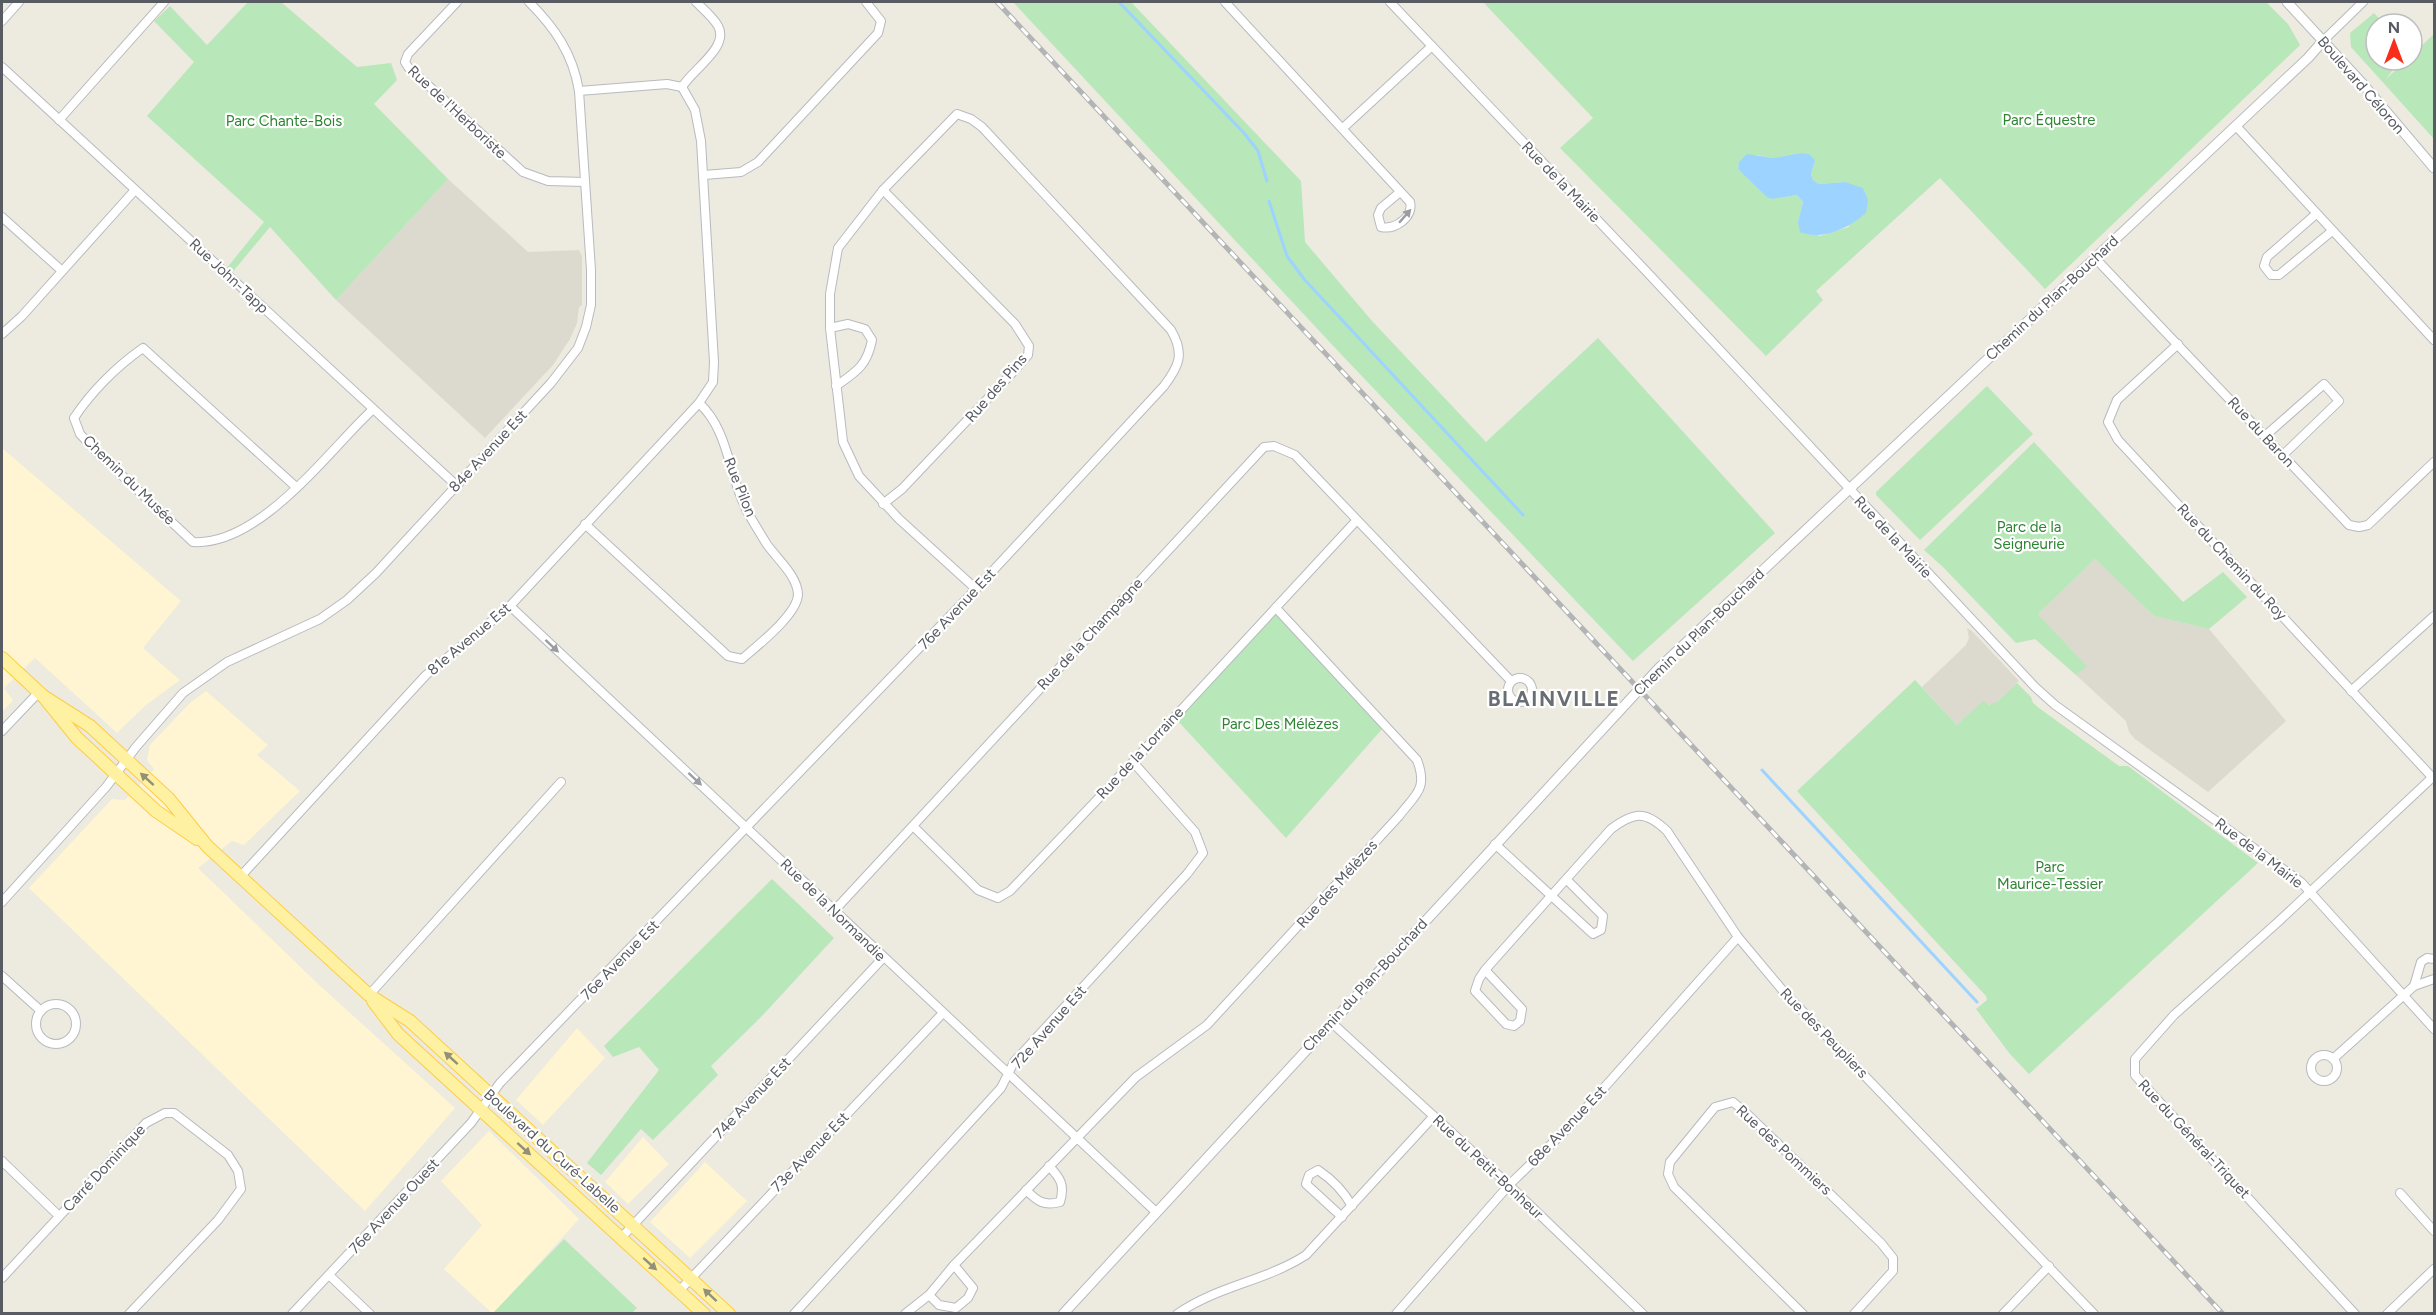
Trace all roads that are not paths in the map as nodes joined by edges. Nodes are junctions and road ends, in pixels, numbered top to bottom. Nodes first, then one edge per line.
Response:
1 (19, 2) edge
2 (164, 2) edge
3 (457, 2) edge
4 (529, 2) edge
5 (696, 2) edge
6 (866, 2) edge
7 (1225, 2) edge
8 (1390, 2) edge
9 (2287, 2) edge
10 (2363, 2) edge
11 (2, 21) edge
12 (2323, 40) junction
13 (1431, 46) junction
14 (2, 67) edge
15 (682, 87) junction
16 (579, 92) junction
17 (59, 120) junction
18 (2236, 126) junction
19 (1343, 128) junction
20 (2434, 168) edge
21 (704, 175) junction
22 (585, 182) junction
23 (135, 190) junction
24 (883, 190) junction
25 (1400, 192) junction
26 (2316, 214) junction
27 (2, 217) edge
28 (2332, 231) junction
29 (2095, 258) junction
30 (61, 270) junction
31 (830, 328) junction
32 (2, 334) edge
33 (2434, 340) edge
34 (2178, 344) junction
35 (836, 386) junction
36 (699, 403) junction
37 (373, 409) junction
38 (2265, 436) junction
39 (2283, 455) junction
40 (2434, 462) edge
41 (456, 485) junction
42 (296, 486) junction
43 (1849, 489) junction
44 (883, 504) junction
45 (1356, 521) junction
46 (585, 524) junction
47 (976, 589) junction
48 (510, 606) junction
49 (1276, 608) junction
50 (2434, 616) edge
51 (2, 658) edge
52 (1511, 681) dead end
53 (2351, 691) junction
54 (41, 694) junction
55 (2, 730) edge
56 (126, 760) junction
57 (1133, 762) junction
58 (116, 774) junction
59 (2433, 776) edge
60 (561, 782) dead end
61 (913, 826) junction
62 (747, 828) junction
63 (1495, 844) junction
64 (207, 846) junction
65 (240, 877) junction
66 (1568, 880) junction
67 (2310, 892) junction
68 (1552, 895) junction
69 (2, 902) edge
70 (834, 912) junction
71 (1738, 938) junction
72 (883, 958) junction
73 (2434, 959) edge
74 (1485, 970) junction
75 (2, 975) edge
76 (2434, 978) edge
77 (2414, 986) junction
78 (2404, 994) junction
79 (369, 995) junction
80 (41, 1011) junction
81 (942, 1014) junction
82 (1332, 1022) junction
83 (2434, 1029) edge
84 (2333, 1059) dead end
85 (1009, 1075) junction
86 (491, 1095) junction
87 (481, 1110) junction
88 (1433, 1117) junction
89 (1077, 1138) junction
90 (2, 1161) edge
91 (1049, 1166) junction
92 (1509, 1185) junction
93 (1026, 1190) junction
94 (2400, 1193) dead end
95 (1352, 1206) junction
96 (1156, 1212) junction
97 (59, 1216) junction
98 (1342, 1218) junction
99 (633, 1225) junction
100 (2434, 1231) edge
101 (621, 1238) junction
102 (954, 1264) junction
103 (2049, 1266) junction
104 (2434, 1269) edge
105 (329, 1275) junction
106 (2, 1278) edge
107 (691, 1278) junction
108 (679, 1291) junction
109 (929, 1295) junction
110 (129, 1314) edge
111 (292, 1314) edge
112 (370, 1314) edge
113 (704, 1314) edge
114 (729, 1314) edge
115 (794, 1314) edge
116 (905, 1314) edge
117 (1063, 1314) edge
118 (1177, 1314) edge
119 (1396, 1314) edge
120 (1643, 1314) edge
121 (1803, 1314) edge
122 (1854, 1314) edge
123 (2003, 1314) edge
124 (2094, 1314) edge
125 (2355, 1314) edge
126 (2387, 1314) edge

1 - 11 street
2 - 17 street
3 - 22 street, Rue de l'Herboriste
4 - 16 street, 84e Avenue Est
5 - 15 street
6 - 21 street
7 - 19 street
8 - 13 street, Rue de la Mairie
9 - 12 street, Boulevard Céloron
10 - 12 street
12 - 18 street, Chemin du Plan-Bouchard
12 - 20 street, Boulevard Céloron
13 - 19 street
13 - 43 street, Rue de la Mairie
14 - 17 street, Rue John-Tapp
15 - 16 street
15 - 21 street
16 - 22 street, 84e Avenue Est
17 - 23 street, Rue John-Tapp
18 - 26 street
18 - 29 street, Chemin du Plan-Bouchard
19 - 25 street
21 - 36 street
22 - 41 street, 84e Avenue Est
23 - 30 street
23 - 37 street, Rue John-Tapp
24 - 31 street
24 - 44 street, Rue des Pins
24 - 47 street, 76e Avenue Est
25 -> 25 street
26 - 28 street
26 - 28 street
27 - 30 street
28 - 33 street
29 - 34 street, Rue du Baron
29 - 43 street, Chemin du Plan-Bouchard
30 - 32 street
31 - 35 street
31 - 35 street
34 - 38 street, Rue du Baron
34 - 53 street, Rue du Chemin du Roy
35 - 44 street
36 - 46 street, 81e Avenue Est
36 - 46 street, Rue Pilon
37 - 41 street, Rue John-Tapp
37 - 42 street, Chemin du Musée
38 - 39 street, Rue du Baron
38 - 39 street
39 - 40 street, Rue du Baron
41 - 56 street, 84e Avenue Est
42 - 42 street, Chemin du Musée
43 - 63 street, Chemin du Plan-Bouchard
43 - 67 street, Rue de la Mairie
44 - 47 street
45 - 49 street, Rue de la Lorraine
45 - 52 street
45 - 61 street, Rue de la Champagne
46 - 48 street, 81e Avenue Est
47 - 62 street, 76e Avenue Est
48 -> 62 street, Rue de la Normandie
48 - 65 street, 81e Avenue Est
49 - 57 street, Rue de la Lorraine
49 - 89 street, Rue des Mélèzes
50 - 53 street
51 - 54 main road, Boulevard du Curé-Labelle
53 - 59 street, Rue du Chemin du Roy
54 - 55 street
54 - 56 main road, Boulevard du Curé-Labelle
54 - 58 main road, Boulevard du Curé-Labelle
56 - 58 street, 84e Avenue Est
64 -> 56 main road, Boulevard du Curé-Labelle
57 - 61 street, Rue de la Lorraine
57 - 85 street, 72e Avenue Est
58 - 64 main road, Boulevard du Curé-Labelle
58 - 69 street, 84e Avenue Est
59 - 67 street, Rue du Général-Triquet
60 - 79 street
61 - 70 street, Rue de la Champagne
62 - 70 street, Rue de la Normandie
62 - 86 street, 76e Avenue Est
63 - 68 street
63 - 82 street, Chemin du Plan-Bouchard
64 - 65 main road, Boulevard du Curé-Labelle
65 - 79 main road, Boulevard du Curé-Labelle
66 - 68 street, Rue des Peupliers
66 - 68 street
66 - 71 street, Rue des Peupliers
67 - 78 street, Rue de la Mairie
67 - 125 street, Rue du Général-Triquet
68 - 74 street, Rue des Peupliers
70 - 72 street, Rue de la Normandie
71 - 92 street, 68e Avenue Est
71 - 103 street, Rue des Peupliers
72 - 81 street, Rue de la Normandie
72 - 99 street, 74e Avenue Est
73 - 77 street
74 - 74 street, Rue des Peupliers
75 - 80 street
76 - 77 street
77 - 78 street
78 - 83 street, Rue de la Mairie
78 - 84 street
86 -> 79 main road, Boulevard du Curé-Labelle
79 - 87 main road, Boulevard du Curé-Labelle
80 - 80 street
81 - 85 street, Rue de la Normandie
81 - 107 street, 73e Avenue Est
82 - 88 street, Rue du Petit-Bonheur
82 - 96 street, Chemin du Plan-Bouchard
85 - 89 street, Rue de la Normandie
85 - 115 street, 72e Avenue Est
86 - 87 street, 76e Avenue Ouest
86 - 99 main road, Boulevard du Curé-Labelle
87 -> 101 main road, Boulevard du Curé-Labelle
87 - 105 street, 76e Avenue Ouest
88 - 92 street, Rue du Petit-Bonheur
88 - 95 street
89 - 91 street
89 - 96 street, Rue de la Normandie
90 - 97 street
91 - 93 street
91 - 93 street
92 - 119 street, 68e Avenue Est
92 - 120 street, Rue du Petit-Bonheur
93 - 102 street
94 - 100 street
95 - 98 street
95 - 98 street
96 - 117 street, Chemin du Plan-Bouchard
97 - 106 street, Carré Dominique
97 - 110 street, Carré Dominique
98 - 118 street
99 - 101 street, 74e Avenue Est
99 - 107 main road, Boulevard du Curé-Labelle
101 -> 108 main road, Boulevard du Curé-Labelle
102 - 109 street
102 - 109 street
103 - 123 street
103 - 124 street, Rue des Peupliers
104 - 126 street
105 - 111 street, 76e Avenue Ouest
105 - 112 street
107 - 108 street, 73e Avenue Est
114 -> 107 main road, Boulevard du Curé-Labelle
108 - 113 main road, Boulevard du Curé-Labelle
109 - 116 street
121 - 122 street, Rue des Pommiers

